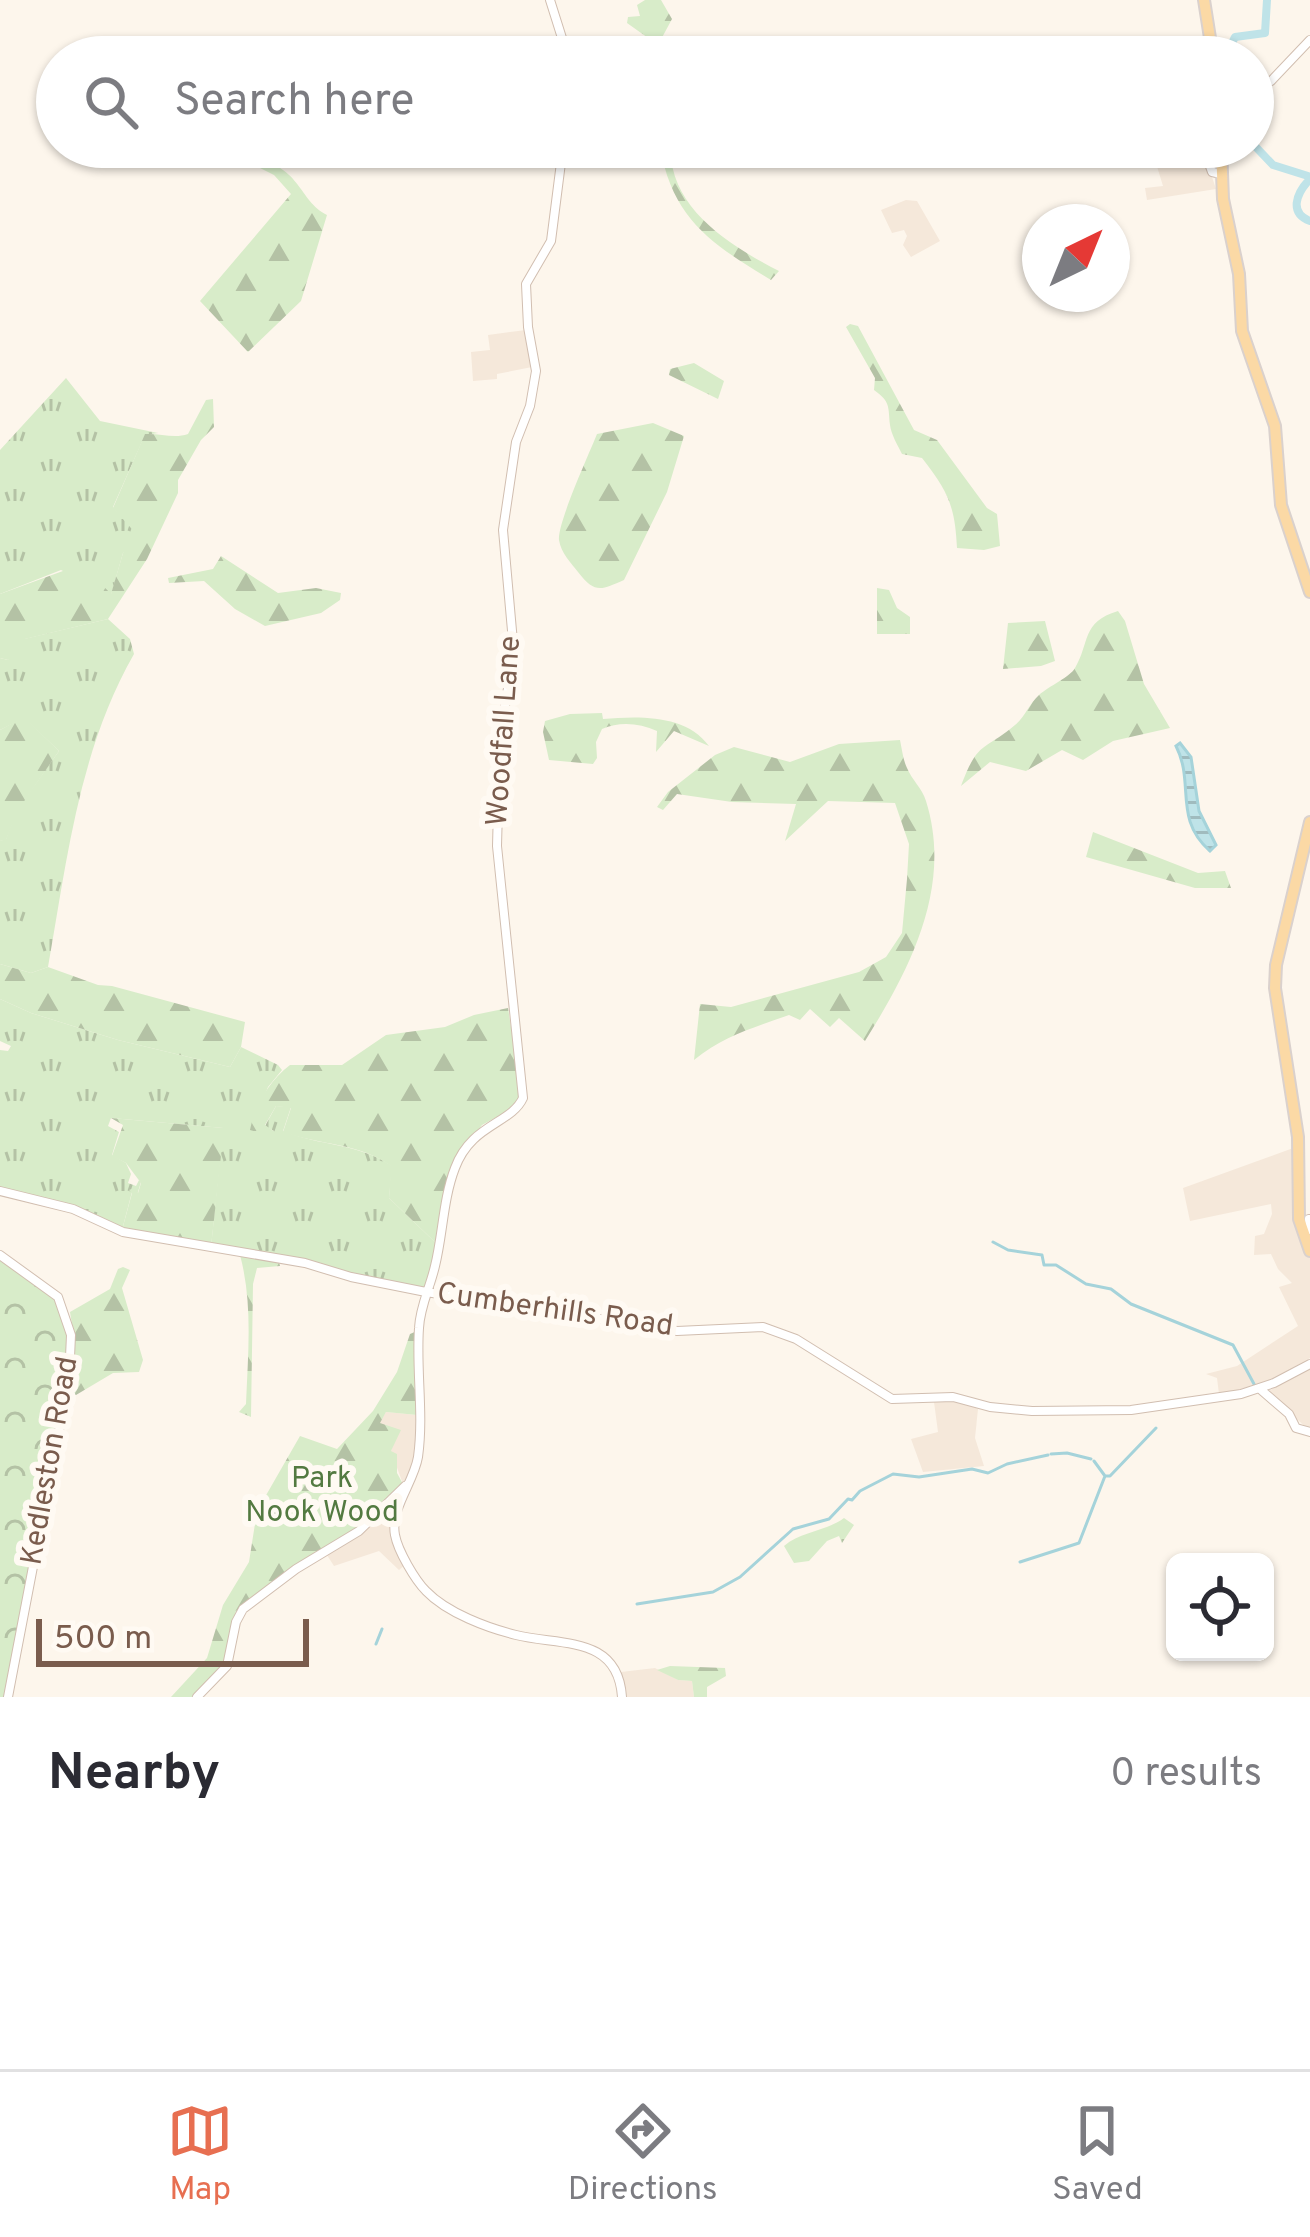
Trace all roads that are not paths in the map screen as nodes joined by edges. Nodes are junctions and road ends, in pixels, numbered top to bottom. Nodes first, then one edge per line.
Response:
1 (550, 0) edge
2 (1204, 0) edge
3 (561, 36) edge
4 (1210, 36) edge
5 (1310, 40) edge
6 (1274, 78) edge
7 (560, 168) edge
8 (1211, 168) edge
9 (1221, 168) edge
10 (1221, 174) junction
11 (1310, 592) edge
12 (1310, 822) edge
13 (0, 1191) edge
14 (1309, 1219) edge
15 (1310, 1230) edge
16 (1310, 1251) edge
17 (0, 1255) edge
18 (426, 1292) junction
19 (1310, 1364) edge
20 (1260, 1389) junction
21 (1310, 1432) edge
22 (406, 1485) junction
23 (8, 1697) edge
24 (196, 1697) edge
25 (622, 1697) edge

1 - 3 street
2 - 4 main road
5 - 6 street
7 - 18 street, Woodfall Lane
8 - 10 street
9 - 10 main road
10 - 11 main road
12 - 16 main road
13 - 18 street, Cumberhills Road
14 - 15 street
17 - 23 street, Kedleston Road
18 - 20 street, Cumberhills Road
18 - 22 street
19 - 20 street, Cumberhills Road
20 - 21 street
22 - 24 street
22 - 25 street

